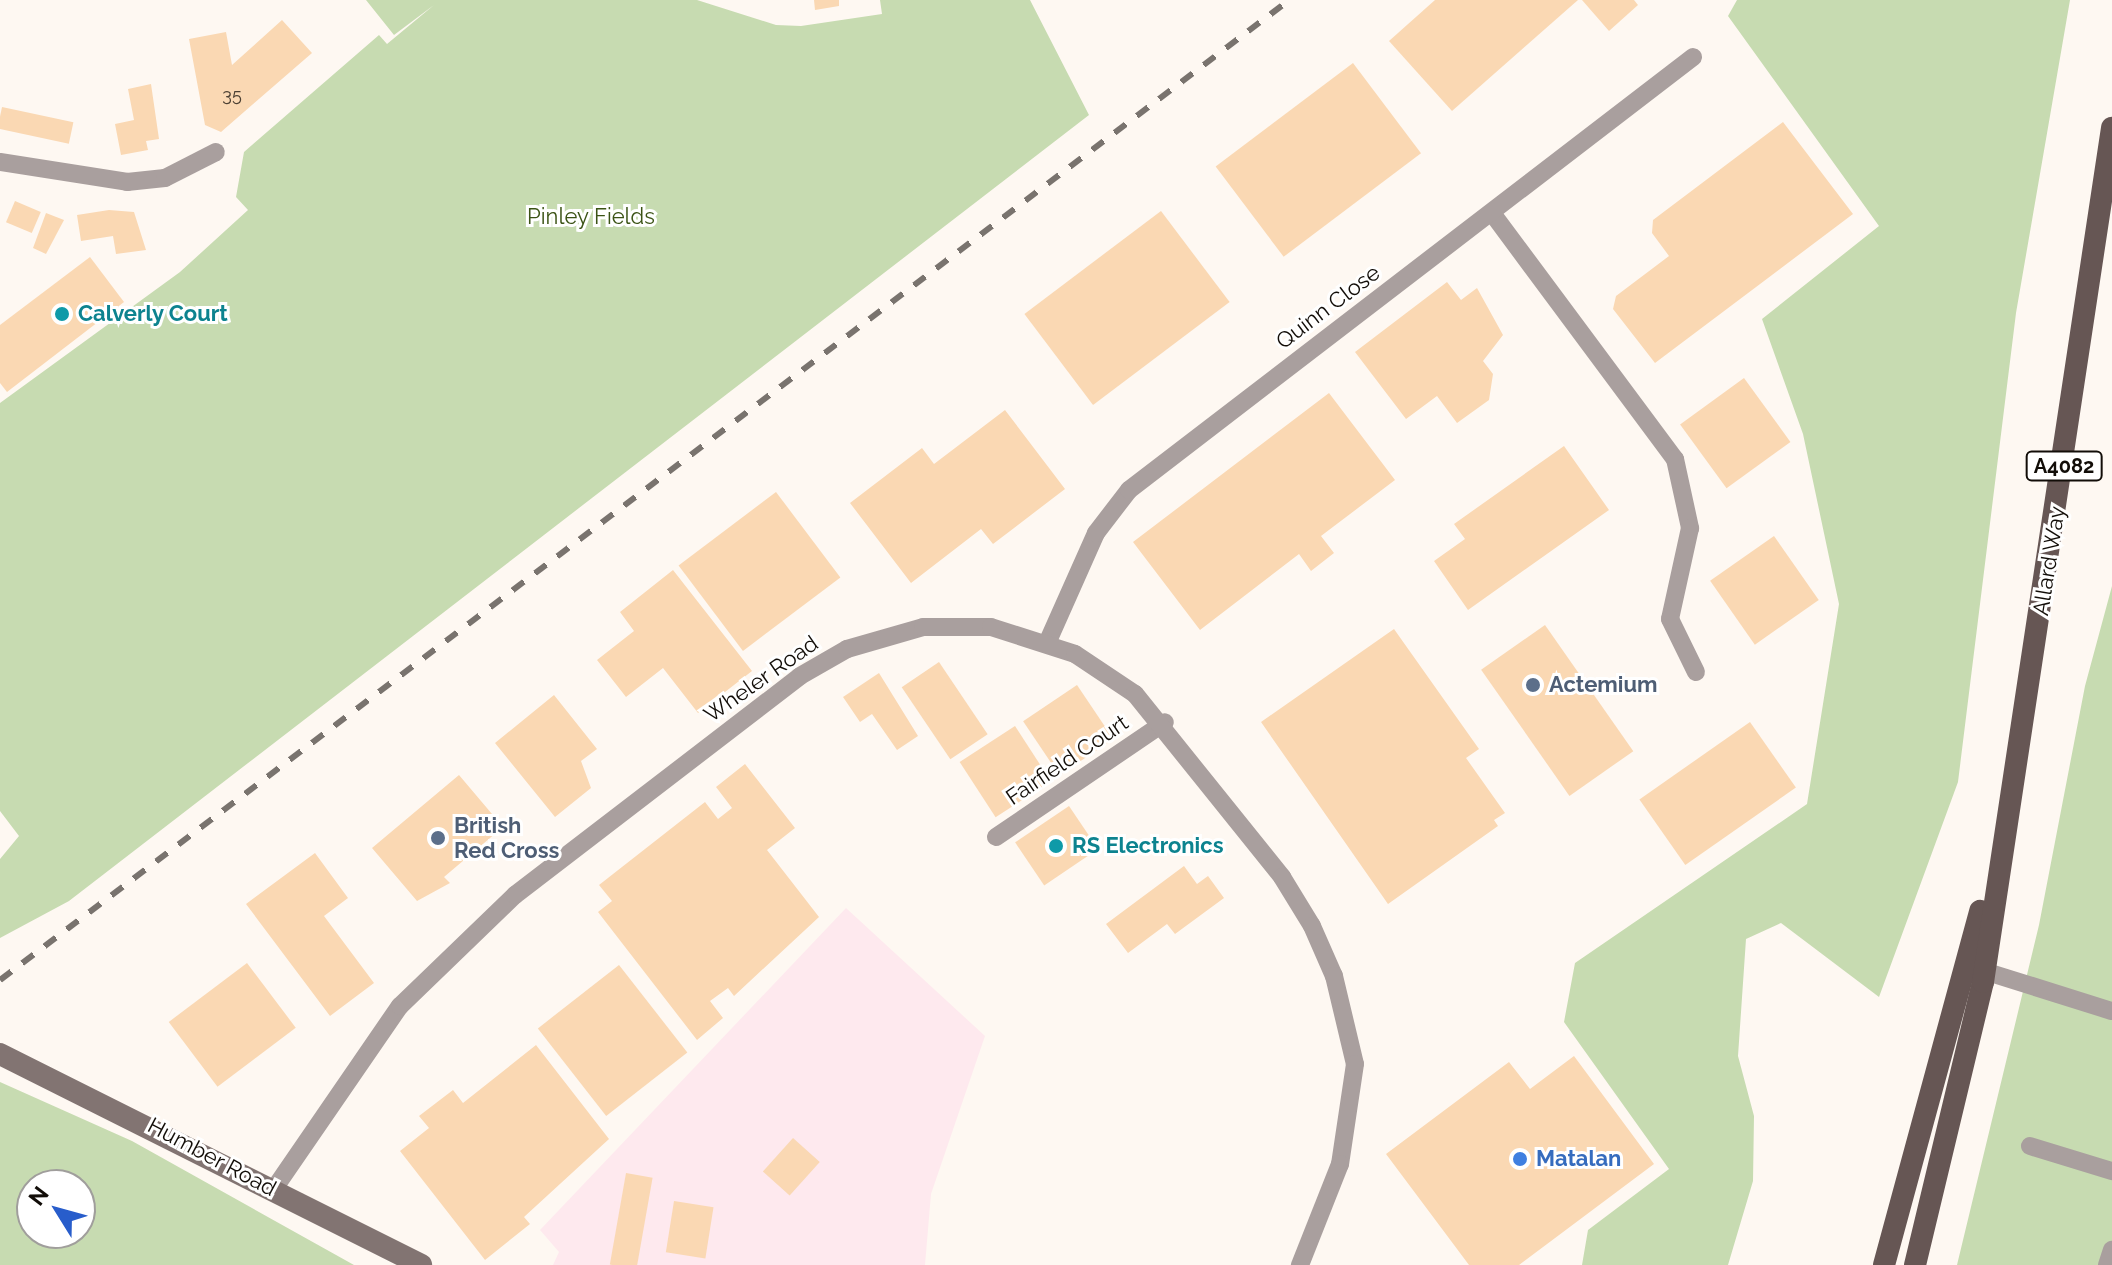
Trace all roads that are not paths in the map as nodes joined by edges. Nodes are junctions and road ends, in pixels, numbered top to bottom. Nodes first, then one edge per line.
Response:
1 (1693, 57) dead end
2 (2112, 128) edge
3 (216, 152) dead end
4 (0, 162) edge
5 (1492, 213) junction
6 (1048, 641) junction
7 (1696, 672) dead end
8 (1165, 722) junction
9 (2007, 803) junction
10 (996, 837) dead end
11 (1984, 971) junction
12 (2112, 1011) edge
13 (0, 1054) edge
14 (2030, 1146) dead end
15 (2112, 1171) edge
16 (274, 1189) junction
17 (2112, 1250) edge
18 (421, 1265) edge
19 (1300, 1265) edge
20 (1884, 1265) edge
21 (1915, 1265) edge
22 (2107, 1265) edge

1 - 5 street, Quinn Close
2 - 9 main road, Allard Way / A4082
3 - 4 street
5 - 6 street, Quinn Close
5 - 7 street
6 - 8 street, Wheler Road
6 - 16 street, Wheler Road
8 - 10 street, Fairfield Court
8 - 19 street, Wheler Road
9 - 11 main road, Allard Way / A4082
9 - 20 main road, Allard Way / A4082
11 - 12 street
11 - 21 main road, Allard Way / A4082
13 - 16 main road, Humber Road
14 - 15 street
16 - 18 main road, Humber Road
17 - 22 street

